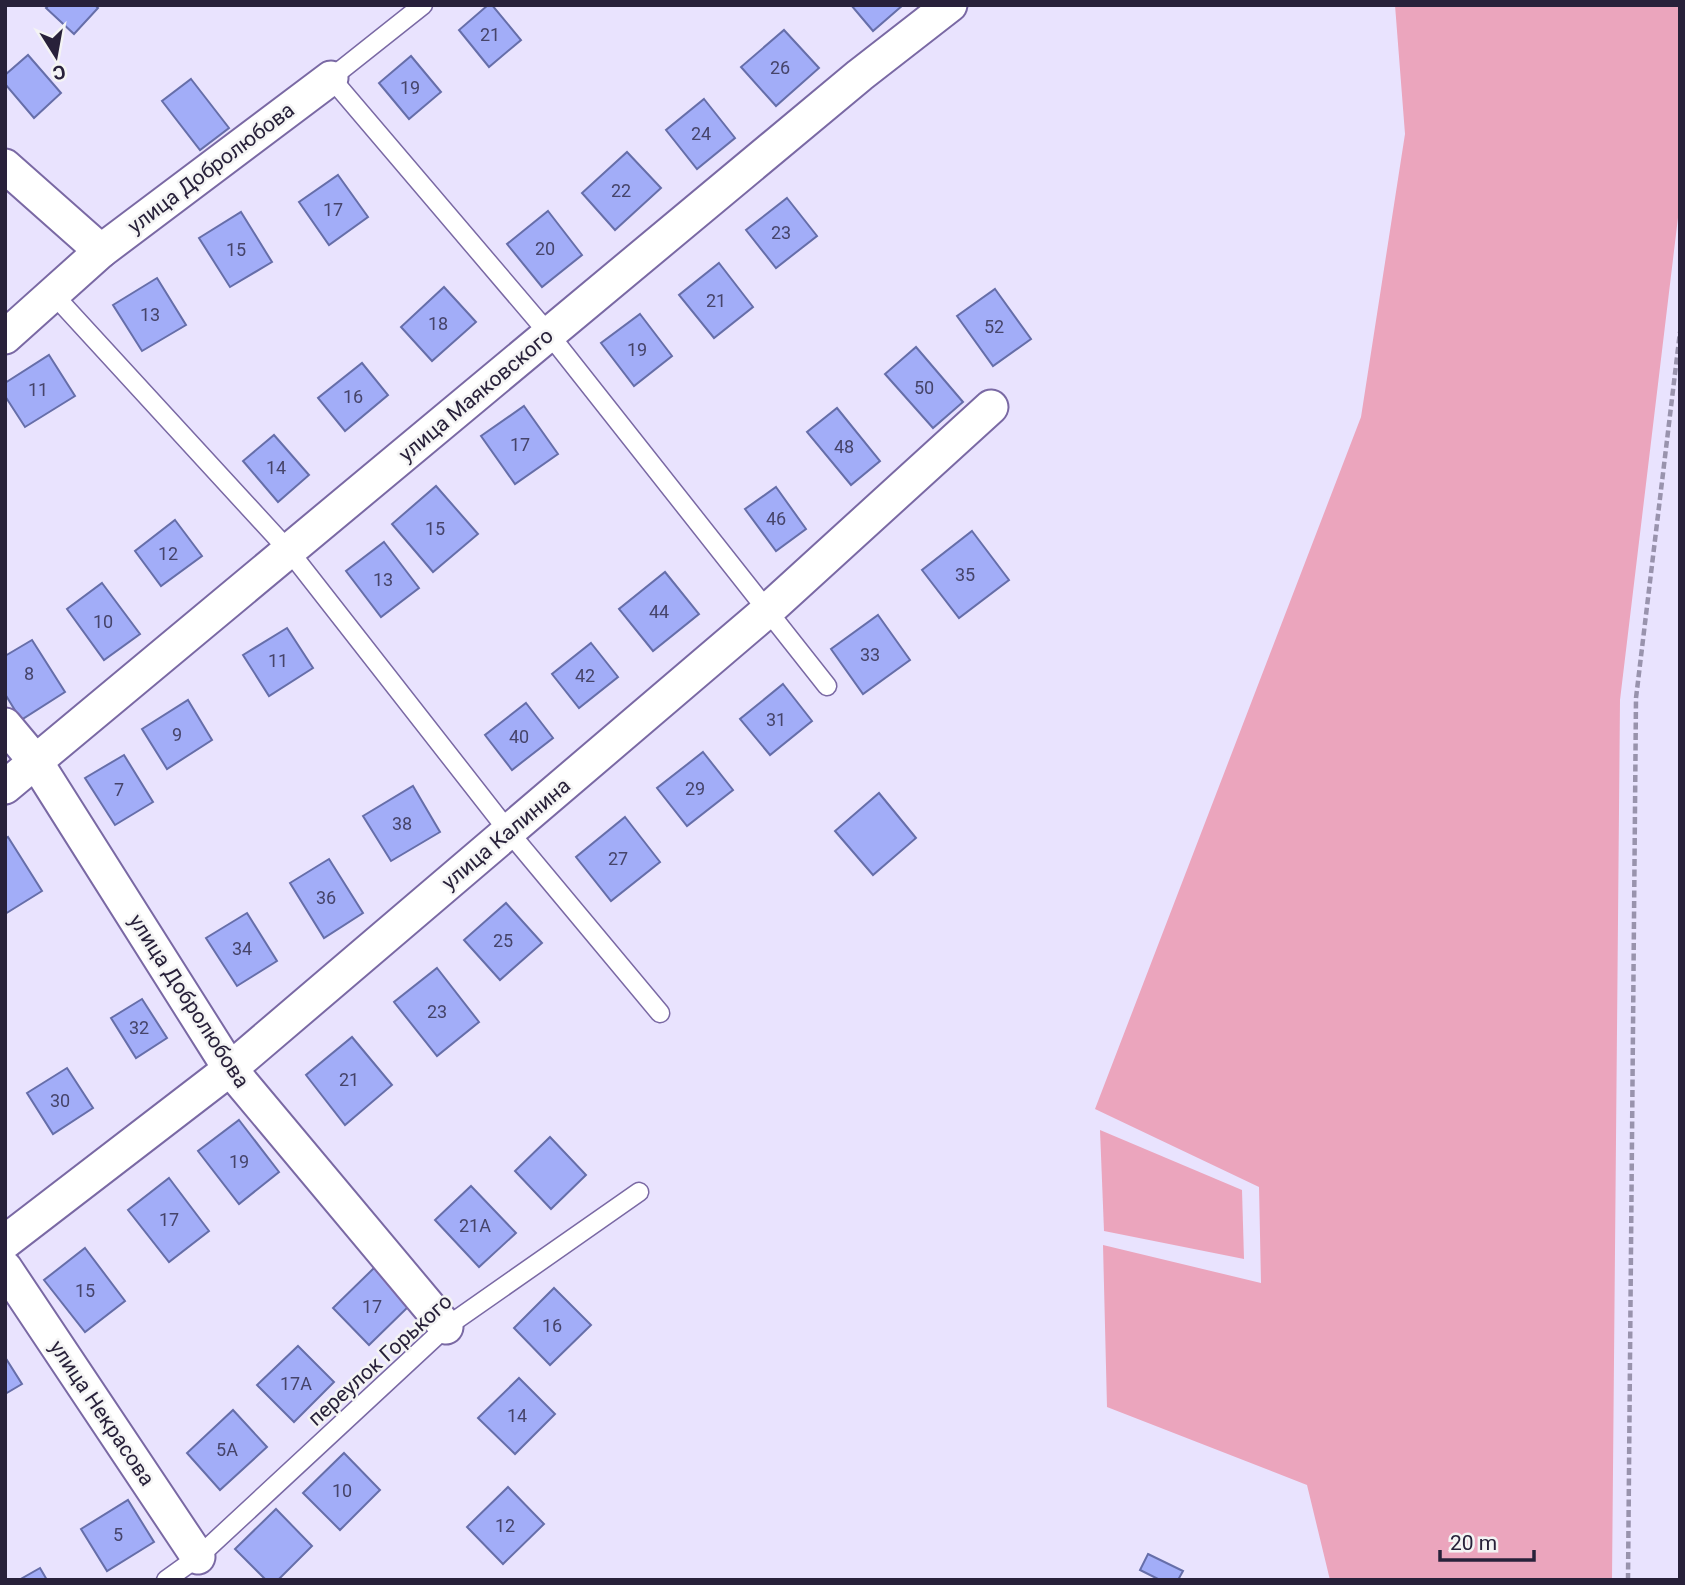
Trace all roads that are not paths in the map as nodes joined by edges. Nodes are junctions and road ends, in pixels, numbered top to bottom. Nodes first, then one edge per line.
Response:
1 (422, 5) edge
2 (950, 5) edge
3 (331, 78) junction
4 (5, 166) edge
5 (101, 251) junction
6 (54, 295) junction
7 (549, 334) junction
8 (5, 337) edge
9 (991, 407) dead end
10 (290, 552) junction
11 (767, 611) junction
12 (827, 686) dead end
13 (5, 725) edge
14 (36, 762) junction
15 (5, 787) edge
16 (509, 832) junction
17 (660, 1013) dead end
18 (230, 1069) junction
19 (639, 1192) dead end
20 (5, 1242) edge
21 (5, 1268) edge
22 (446, 1327) junction
23 (198, 1557) junction
24 (166, 1580) edge

1 - 3 lane, улица Добролюбова
2 - 7 street, улица Маяковского
3 - 5 street, улица Добролюбова
3 - 7 lane
4 - 5 street
5 - 6 street, улица Добролюбова
6 - 8 street, улица Добролюбова
6 - 10 lane
7 - 10 street, улица Маяковского
7 - 11 lane
9 - 11 street, улица Калинина
10 - 14 street, улица Маяковского
10 - 16 lane
11 - 12 lane
11 - 16 street, улица Калинина
13 - 14 street, улица Добролюбова
14 - 15 street, улица Маяковского
14 - 18 street, улица Добролюбова
16 - 17 lane
16 - 18 street, улица Калинина
18 - 20 street, улица Калинина
18 - 22 street, улица Добролюбова
19 - 22 lane, переулок Горького
21 - 23 street, улица Некрасова
22 - 23 lane, переулок Горького
23 - 24 lane, переулок Горького

